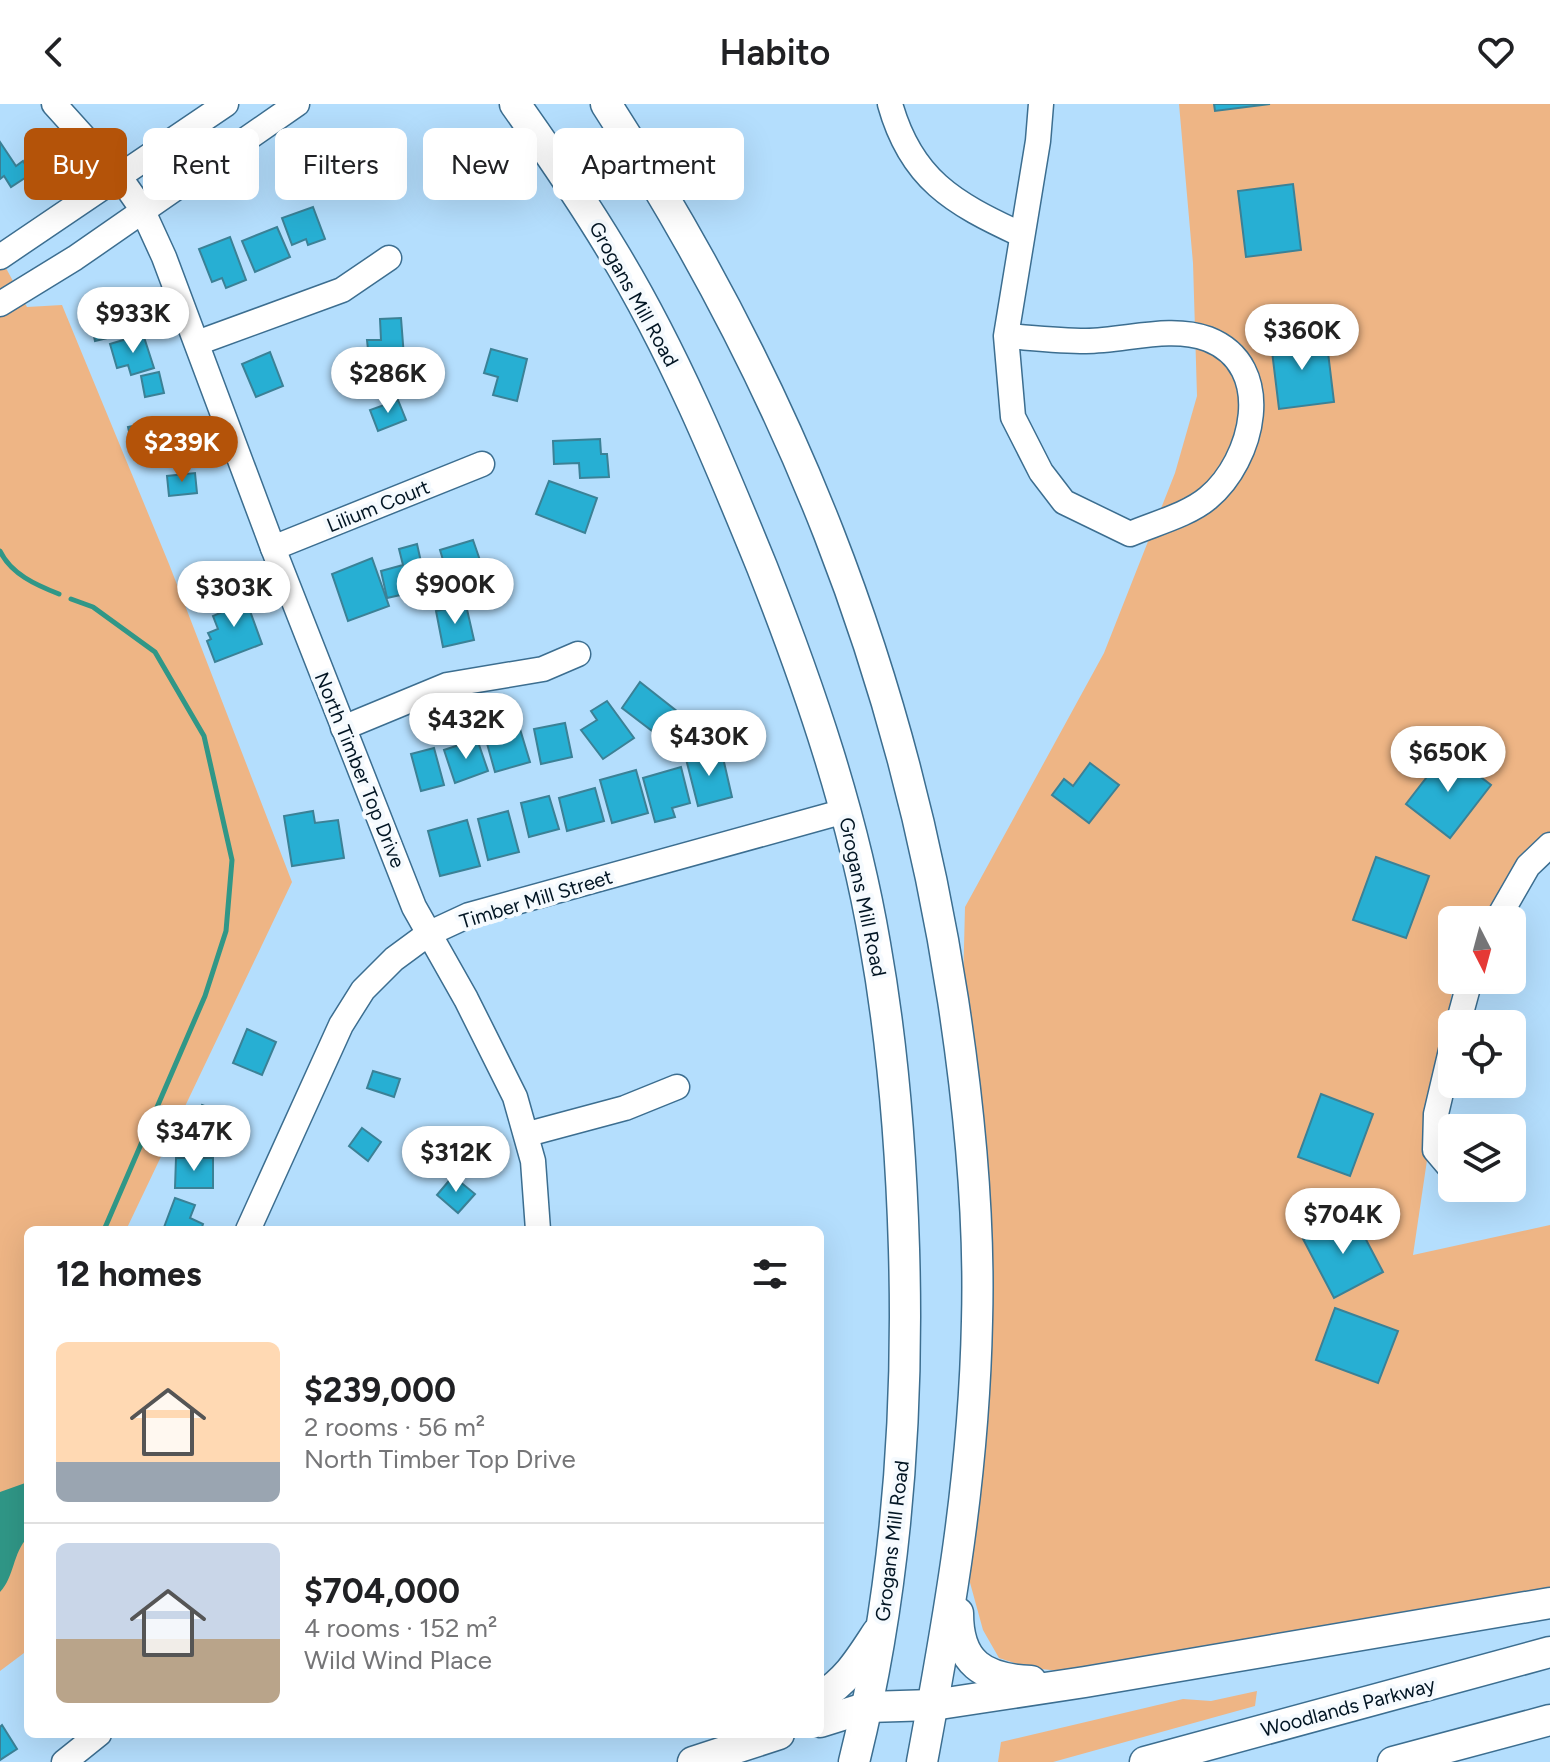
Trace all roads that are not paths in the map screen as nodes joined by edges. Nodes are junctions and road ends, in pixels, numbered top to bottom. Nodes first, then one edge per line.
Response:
1 (54, 104) edge
2 (226, 104) edge
3 (297, 104) edge
4 (515, 104) edge
5 (593, 104) edge
6 (606, 104) edge
7 (890, 104) edge
8 (1041, 104) edge
9 (76, 128) edge
10 (618, 128) edge
11 (621, 128) edge
12 (127, 171) edge
13 (127, 187) edge
14 (84, 200) edge
15 (666, 200) edge
16 (142, 209) junction
17 (1020, 234) junction
18 (0, 257) edge
19 (389, 258) dead end
20 (0, 304) edge
21 (1006, 336) junction
22 (197, 343) junction
23 (482, 464) dead end
24 (273, 548) junction
25 (578, 654) dead end
26 (343, 728) junction
27 (845, 811) junction
28 (1550, 845) edge
29 (1505, 906) edge
30 (428, 934) junction
31 (677, 1087) dead end
32 (1440, 1098) edge
33 (528, 1134) junction
34 (1438, 1154) edge
35 (250, 1226) edge
36 (538, 1226) edge
37 (959, 1568) junction
38 (1550, 1603) edge
39 (882, 1624) junction
40 (1550, 1652) edge
41 (1085, 1682) junction
42 (824, 1695) edge
43 (933, 1705) junction
44 (868, 1707) junction
45 (1550, 1720) edge
46 (824, 1721) edge
47 (94, 1738) edge
48 (732, 1738) edge
49 (767, 1738) edge
50 (695, 1761) edge
51 (64, 1762) edge
52 (854, 1762) edge
53 (922, 1762) edge
54 (1145, 1762) edge
55 (1393, 1762) edge

1 - 9 street, North Timber Top Drive
2 - 12 street
3 - 16 street
4 - 27 main road, Grogans Mill Road
5 - 10 main road
6 - 11 main road
7 - 17 street
8 - 17 street
13 - 16 street, North Timber Top Drive
14 - 18 street
15 - 37 main road
16 - 20 street
16 - 22 street, North Timber Top Drive
17 - 21 street
19 - 22 street
21 - 21 street
22 - 24 street, North Timber Top Drive
23 - 24 street, Lilium Court
24 - 26 street, North Timber Top Drive
25 - 26 street
26 - 30 street, North Timber Top Drive
27 - 30 street, Timber Mill Street
27 - 39 main road, Grogans Mill Road
28 - 29 street
30 - 33 street, North Timber Top Drive
30 - 35 street, Timber Mill Street
31 - 33 street
32 - 34 street
33 - 36 street, North Timber Top Drive
37 - 41 main road
37 - 43 main road
38 - 41 main road
39 - 42 main road
39 - 44 main road, Grogans Mill Road
40 - 54 main road, Woodlands Parkway
41 - 43 main road
43 - 44 main road
43 - 53 main road
44 - 46 main road
44 - 52 main road, Grogans Mill Road
45 - 55 main road
47 - 51 street
48 - 50 main road
49 - 50 main road

